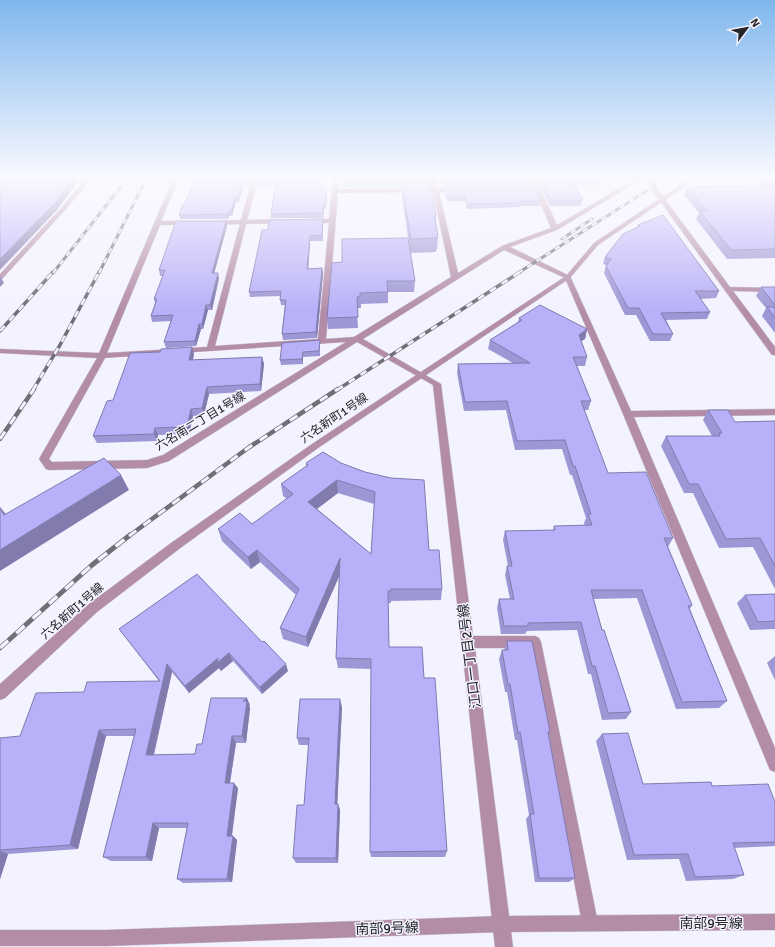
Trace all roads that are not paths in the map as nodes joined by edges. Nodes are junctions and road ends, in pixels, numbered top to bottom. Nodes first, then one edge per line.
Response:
1 (50, 223) edge
2 (158, 223) edge
3 (244, 223) edge
4 (332, 223) edge
5 (443, 223) edge
6 (552, 223) edge
7 (565, 223) edge
8 (627, 223) edge
9 (679, 223) edge
10 (555, 229) junction
11 (504, 247) junction
12 (455, 277) junction
13 (568, 277) junction
14 (0, 278) edge
15 (726, 289) junction
16 (775, 290) edge
17 (357, 339) junction
18 (322, 341) junction
19 (210, 349) junction
20 (0, 352) edge
21 (775, 353) edge
22 (102, 356) junction
23 (420, 375) junction
24 (775, 412) edge
25 (628, 414) junction
26 (468, 642) junction
27 (0, 693) edge
28 (775, 766) edge
29 (775, 922) edge
30 (590, 923) junction
31 (501, 924) junction
32 (0, 938) edge
33 (105, 942) edge
34 (504, 947) edge

1 - 14 street
2 - 22 street
3 - 19 street
4 - 18 street
5 - 12 street
6 - 10 street
7 - 10 street
8 - 13 street, 六名新町1号線
9 - 15 street
10 - 11 street
11 - 12 street, 六名南二丁目1号線
11 - 13 street
12 - 17 street, 六名南二丁目1号線
13 - 23 street, 六名新町1号線
13 - 25 street
15 - 16 street
15 - 21 street
17 - 18 street
17 - 22 street, 六名南二丁目1号線
17 - 23 street
18 - 19 street
19 - 22 street
20 - 22 street
23 - 26 street, 江口一丁目2号線
23 - 27 street, 六名新町1号線
24 - 25 street
25 - 28 street
26 - 30 street
26 - 31 street, 江口一丁目2号線
29 - 30 street, 南部9号線
30 - 31 street, 南部9号線
31 - 33 street, 南部9号線
31 - 34 street, 江口一丁目2号線
32 - 33 street, 南部9号線

